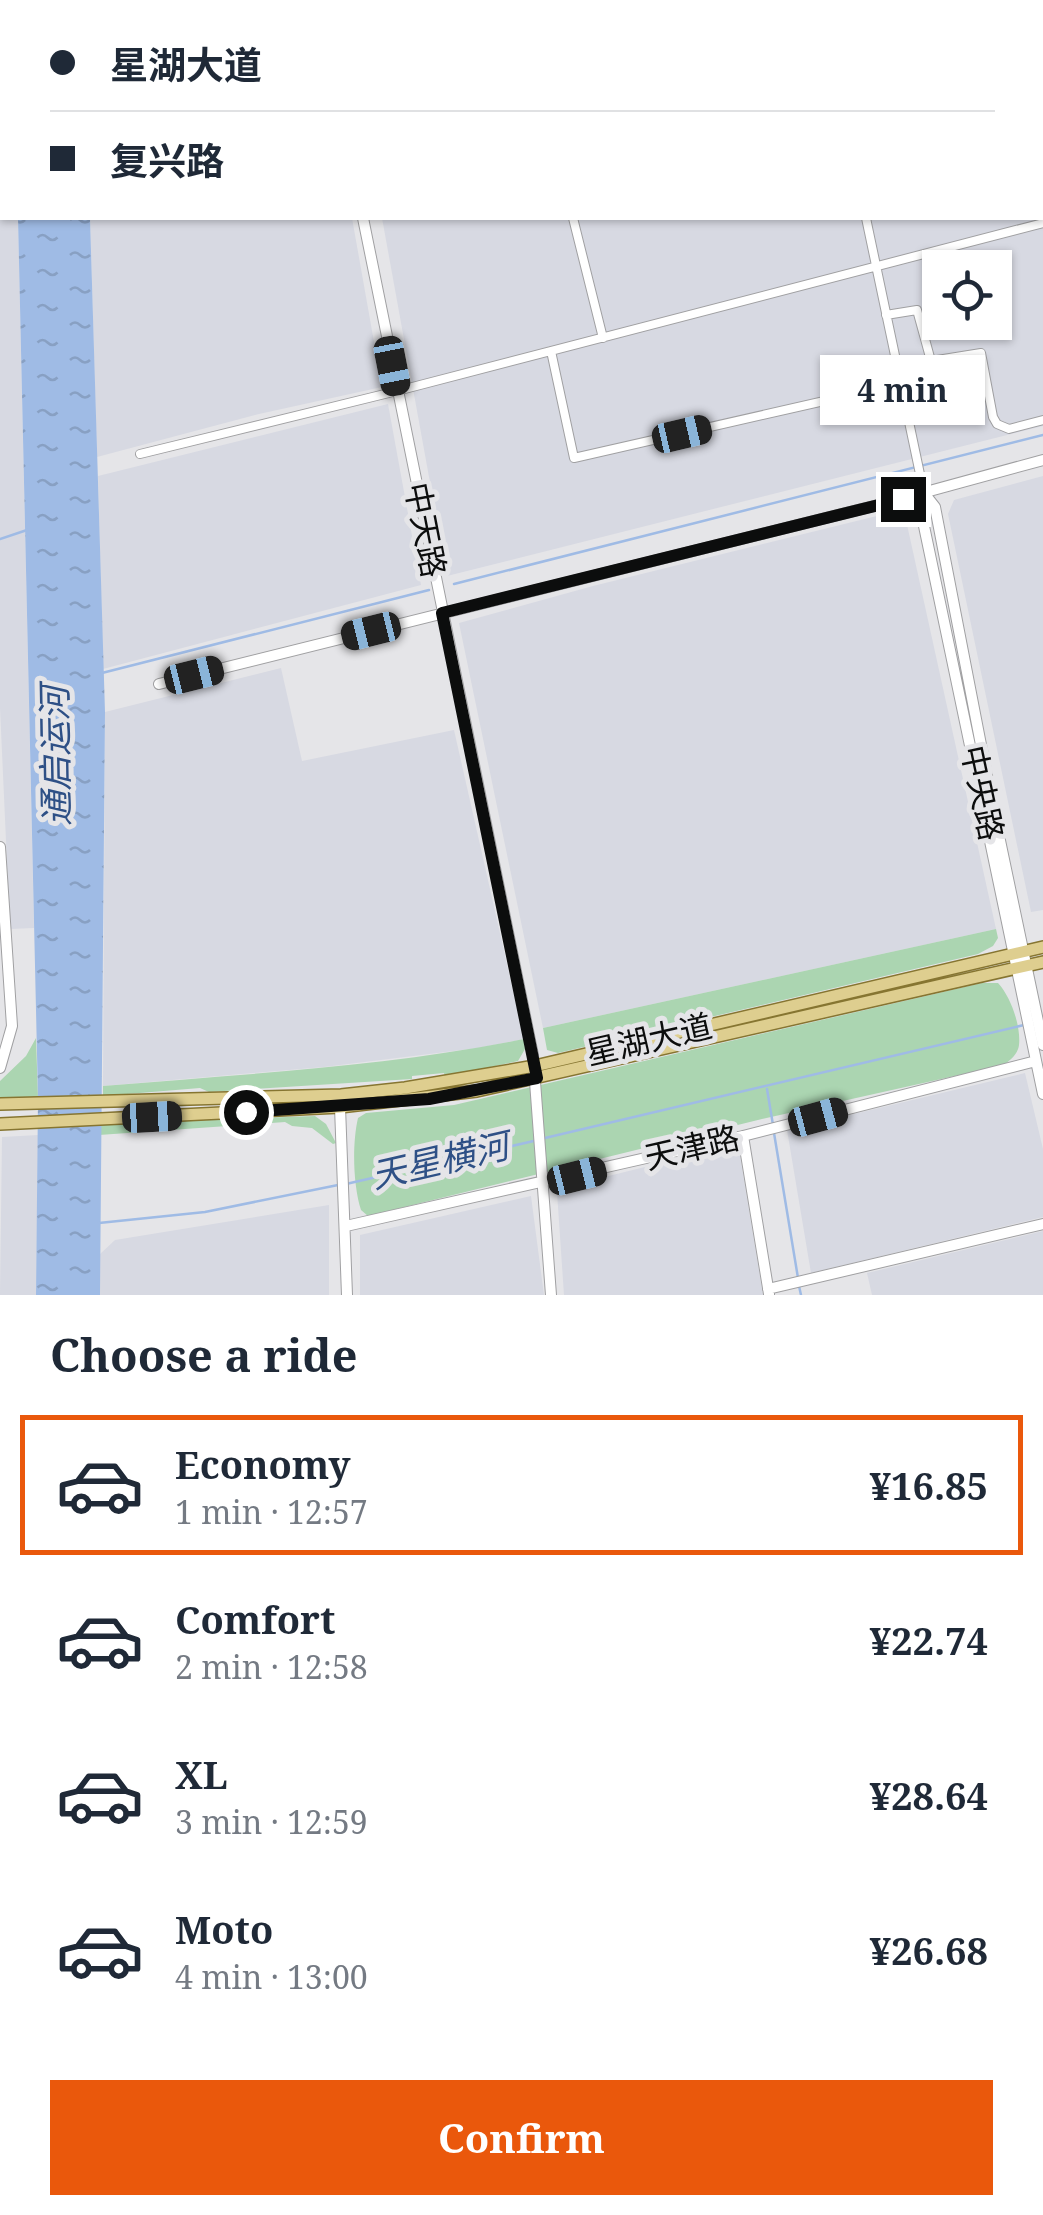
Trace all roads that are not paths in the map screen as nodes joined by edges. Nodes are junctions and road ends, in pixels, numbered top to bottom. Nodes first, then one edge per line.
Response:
1 (364, 220) edge
2 (574, 220) edge
3 (866, 220) edge
4 (1043, 224) edge
5 (877, 267) junction
6 (886, 314) junction
7 (603, 338) junction
8 (552, 351) junction
9 (899, 384) junction
10 (397, 391) junction
11 (1043, 420) edge
12 (140, 454) dead end
13 (1043, 460) edge
14 (924, 493) junction
15 (442, 613) junction
16 (159, 684) dead end
17 (0, 847) edge
18 (1043, 947) edge
19 (1020, 952) junction
20 (1043, 962) edge
21 (1022, 966) junction
22 (1038, 1038) edge
23 (1036, 1061) junction
24 (0, 1068) edge
25 (536, 1072) junction
26 (1043, 1094) edge
27 (0, 1104) edge
28 (340, 1107) junction
29 (0, 1124) edge
30 (743, 1136) junction
31 (544, 1184) junction
32 (1043, 1224) edge
33 (346, 1226) junction
34 (768, 1292) edge
35 (347, 1295) edge
36 (551, 1295) edge

1 - 10 street, 中天路
2 - 7 street
3 - 5 street
4 - 5 street
5 - 6 street
5 - 7 street
6 - 9 street
6 - 11 street
7 - 8 street
8 - 9 street
8 - 10 street
9 - 14 street
10 - 12 street
10 - 15 street, 中天路
13 - 14 street
14 - 15 street
14 - 19 street, 中央路
15 - 16 street
15 - 25 street, 中天路
17 - 24 street
18 - 19 main road, 星湖大道
19 - 21 street, 中央路
19 - 25 main road, 星湖大道
20 - 21 main road, 星湖大道
21 - 22 street, 中央路
21 - 25 main road, 星湖大道
22 - 23 street, 中央路
23 - 26 street, 中央路
23 - 30 street, 天津路
25 - 27 main road, 星湖大道
25 - 28 main road, 星湖大道
25 - 31 street, 中天路
28 - 29 main road, 星湖大道
28 - 33 street
30 - 31 street, 天津路
30 - 34 street
31 - 33 street, 天津路
31 - 36 street, 中天路
32 - 34 street
33 - 35 street

